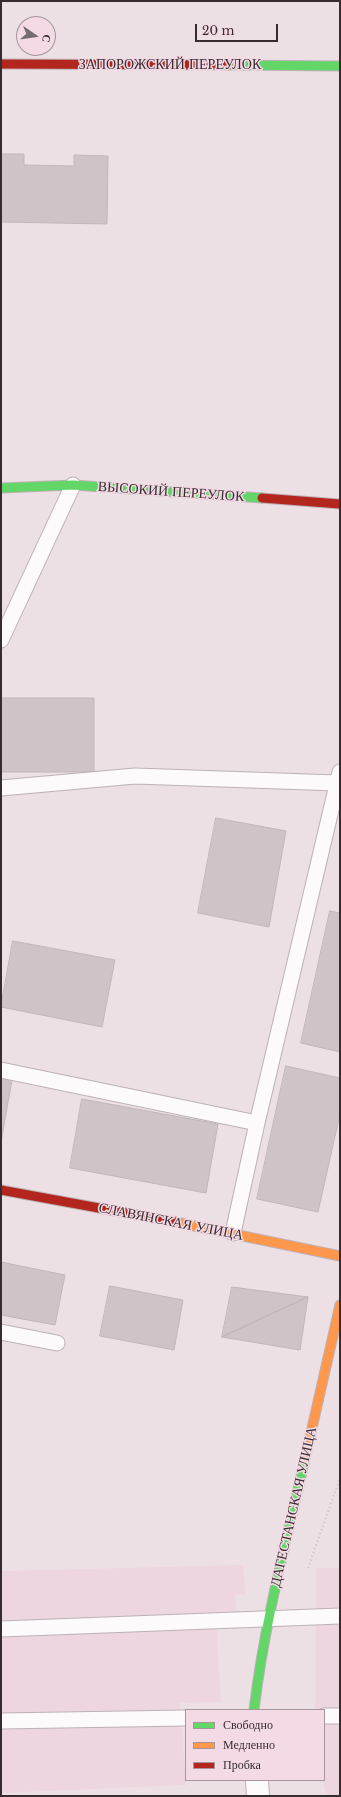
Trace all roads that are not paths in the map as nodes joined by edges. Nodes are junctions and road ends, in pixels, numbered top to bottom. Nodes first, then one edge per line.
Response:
1 (1, 64) edge
2 (340, 66) edge
3 (73, 485) junction
4 (1, 488) edge
5 (340, 504) edge
6 (1, 640) edge
7 (339, 778) edge
8 (1, 788) edge
9 (1, 1070) edge
10 (257, 1123) junction
11 (1, 1190) edge
12 (234, 1233) junction
13 (340, 1256) edge
14 (340, 1305) edge
15 (1, 1332) edge
16 (58, 1343) dead end
17 (340, 1616) edge
18 (268, 1619) junction
19 (1, 1629) edge
20 (254, 1709) edge
21 (325, 1716) edge
22 (340, 1716) edge
23 (185, 1718) edge
24 (1, 1720) edge

1 - 2 street, ЗАПОРОЖСКИЙ ПЕРЕУЛОК
3 - 4 street, ВЫСОКИЙ ПЕРЕУЛОК
3 - 5 street, ВЫСОКИЙ ПЕРЕУЛОК
3 - 6 lane
7 - 8 lane
7 - 10 lane
9 - 10 lane
10 - 12 lane
11 - 12 street, СЛАВЯНСКАЯ УЛИЦА
12 - 13 street, СЛАВЯНСКАЯ УЛИЦА
14 - 18 street, ДАГЕСТАНСКАЯ УЛИЦА
15 - 16 lane
17 - 18 lane
18 - 19 lane
18 - 20 street, ДАГЕСТАНСКАЯ УЛИЦА
21 - 22 lane
23 - 24 lane

